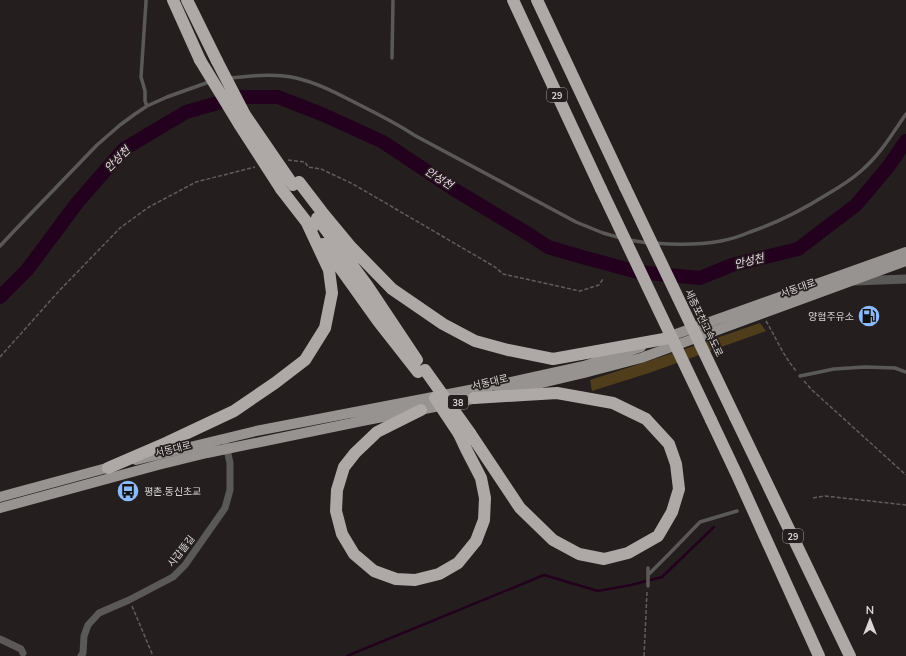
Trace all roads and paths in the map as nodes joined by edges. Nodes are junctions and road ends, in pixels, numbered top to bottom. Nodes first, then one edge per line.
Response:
1 (146, 0) edge
2 (173, 0) edge
3 (187, 0) edge
4 (393, 0) edge
5 (513, 0) edge
6 (537, 0) edge
7 (392, 58) dead end
8 (147, 106) junction
9 (906, 114) edge
10 (288, 160) dead end
11 (260, 165) dead end
12 (291, 185) junction
13 (307, 223) junction
14 (0, 246) edge
15 (906, 252) edge
16 (906, 261) edge
17 (603, 279) dead end
18 (906, 279) edge
19 (852, 282) junction
20 (763, 314) junction
21 (664, 339) junction
22 (0, 356) edge
23 (421, 371) junction
24 (906, 372) edge
25 (800, 376) junction
26 (474, 398) junction
27 (421, 410) junction
28 (464, 434) junction
29 (225, 444) junction
30 (108, 468) junction
31 (906, 475) edge
32 (0, 497) edge
33 (813, 498) dead end
34 (906, 505) edge
35 (0, 508) edge
36 (738, 510) dead end
37 (648, 568) dead end
38 (648, 575) junction
39 (648, 586) joint
40 (129, 600) junction
41 (0, 639) edge
42 (23, 653) dead end
43 (81, 656) edge
44 (153, 656) edge
45 (644, 656) edge
46 (819, 656) edge
47 (850, 656) edge

1 - 8 lane
2 - 12 highway, bridge
3 - 12 highway, bridge
4 - 7 lane
5 - 46 highway, 29, bridge
6 - 47 highway, 세종포천고속도로 / 29, bridge
8 - 9 lane
8 - 14 lane
10 - 17 path
11 - 22 path
12 - 13 highway
12 - 21 highway
12 - 23 highway
13 - 23 highway
13 - 30 highway
15 - 21 main road, 서동대로 / 38
16 - 19 main road, 서동대로 / 38
18 - 19 street
19 - 20 main road, 서동대로 / 38
20 - 25 path
20 - 26 main road, 서동대로 / 38
21 - 29 main road, 서동대로 / 38
23 - 28 highway, bridge
24 - 25 lane
25 - 31 path
26 - 27 main road, 서동대로 / 38
26 - 28 highway
27 - 28 highway
27 - 29 main road, 서동대로 / 38
29 - 30 main road, 서동대로 / 38
29 - 35 main road, 서동대로 / 38
29 - 40 street, 사갑뜰길
30 - 32 main road, 서동대로 / 38
33 - 34 path
36 - 38 lane
37 - 38 lane
38 - 39 lane
39 - 45 path
40 - 43 street, 사갑뜰길
40 - 44 path
41 - 42 street

